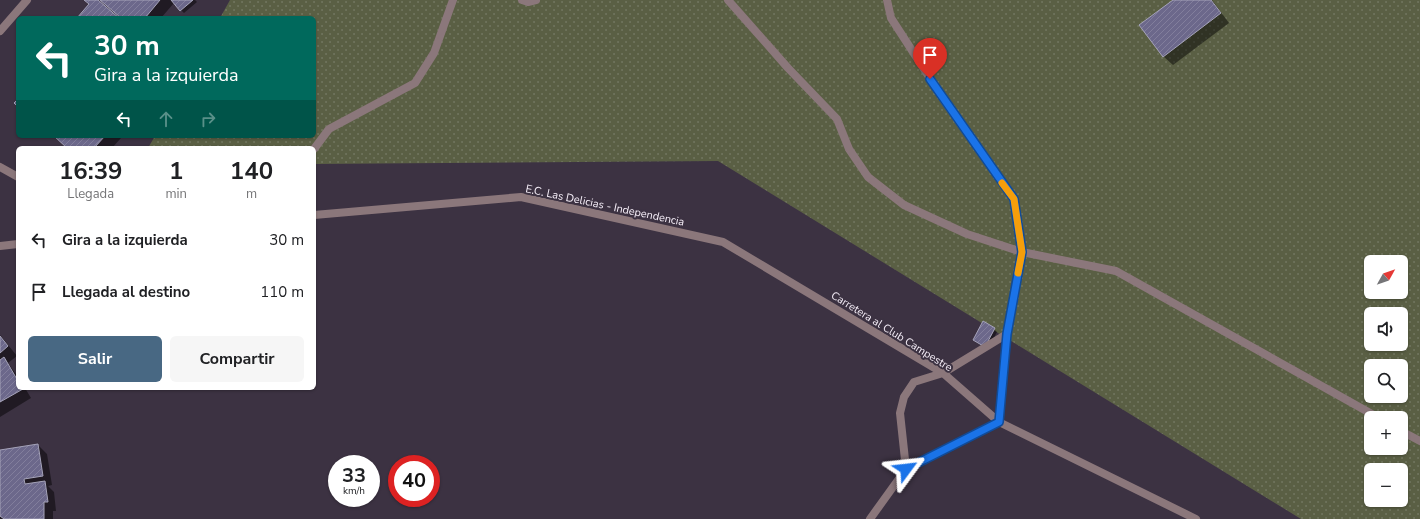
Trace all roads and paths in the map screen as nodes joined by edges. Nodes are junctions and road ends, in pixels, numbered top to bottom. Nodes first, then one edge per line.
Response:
1 (27, 0) edge
2 (453, 0) edge
3 (522, 0) edge
4 (536, 0) edge
5 (728, 0) edge
6 (887, 0) edge
7 (0, 31) edge
8 (316, 146) edge
9 (0, 167) edge
10 (16, 176) edge
11 (316, 215) edge
12 (723, 242) joint
13 (16, 244) edge
14 (0, 246) edge
15 (1022, 252) junction
16 (1007, 334) junction
17 (943, 373) junction
18 (1366, 411) edge
19 (999, 422) junction
20 (1408, 435) edge
21 (1420, 441) edge
22 (906, 469) junction
23 (870, 519) edge
24 (1196, 519) edge

1 - 7 street
2 - 8 street
3 - 4 street
5 - 15 street
6 - 15 street
9 - 10 street
11 - 12 street, E.C. Las Delicias - Independencia
12 - 17 street, Carretera al Club Campestre
13 - 14 street
15 - 16 street
15 - 18 street
16 - 17 street
16 - 19 street
17 - 19 street, Carretera al Club Campestre
17 - 22 street
19 - 22 street
19 - 24 street, Carretera al Club Campestre
20 - 21 street
22 - 23 street

